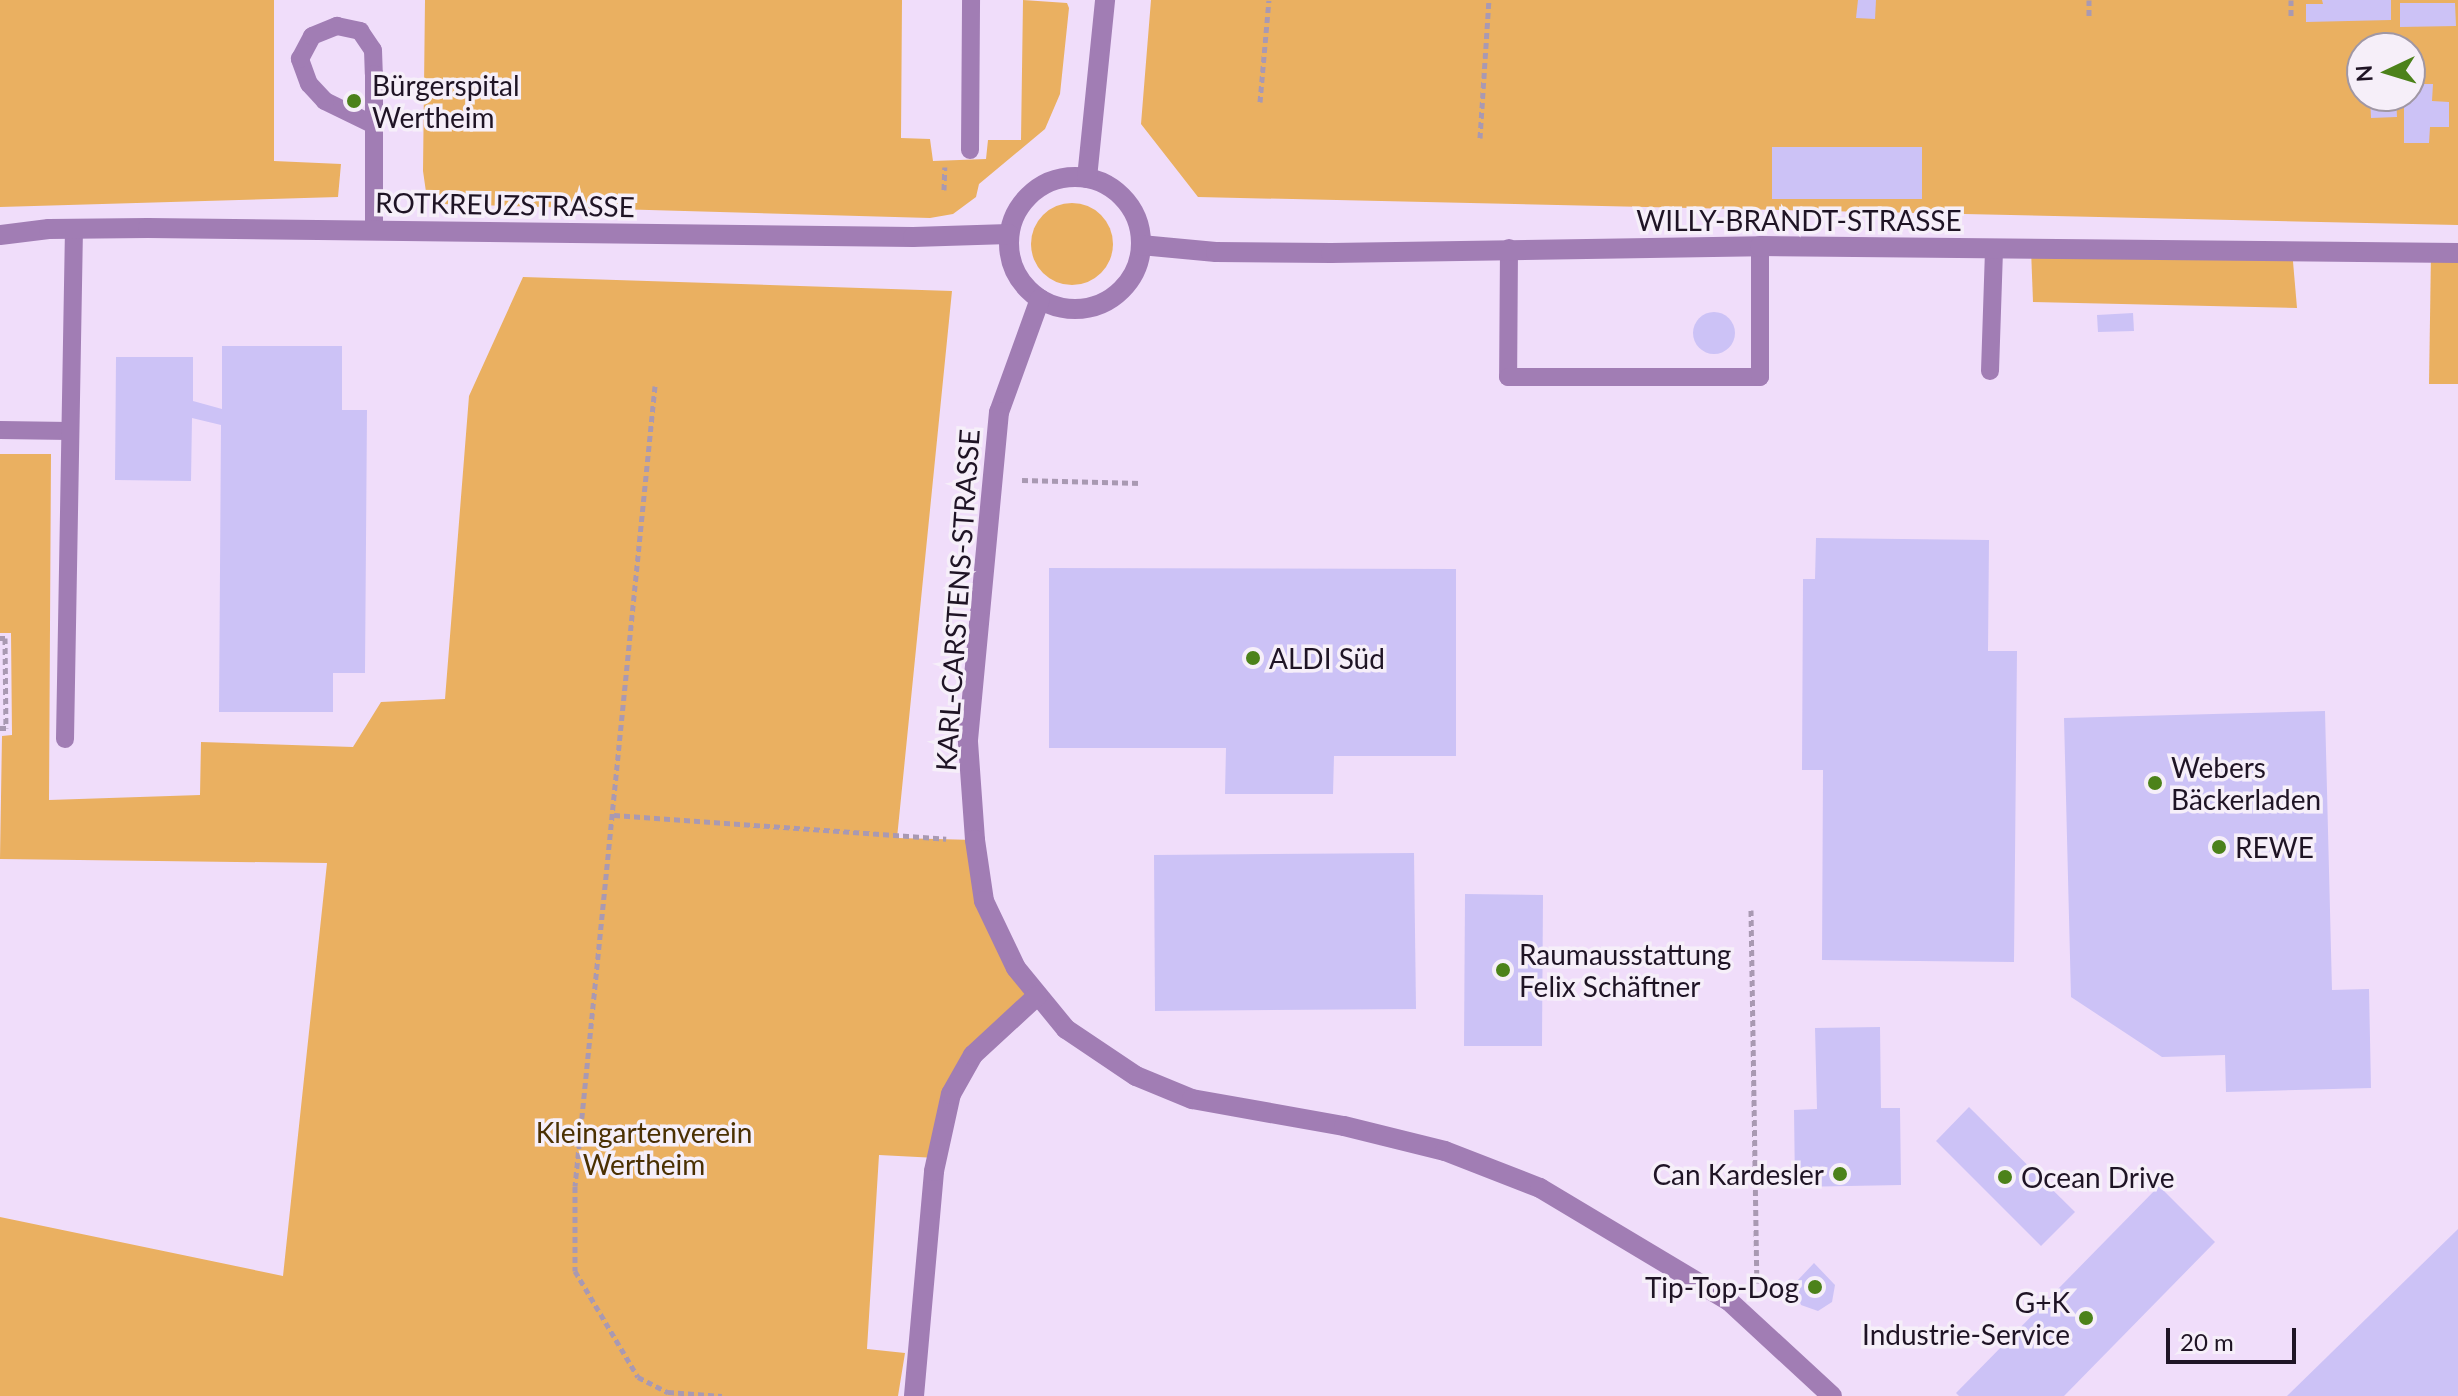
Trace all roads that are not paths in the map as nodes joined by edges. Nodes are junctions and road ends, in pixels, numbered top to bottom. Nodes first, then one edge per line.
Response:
1 (971, 0) edge
2 (1105, 0) edge
3 (374, 125) junction
4 (970, 150) dead end
5 (1087, 178) junction
6 (74, 229) junction
7 (374, 230) junction
8 (1009, 234) junction
9 (0, 235) edge
10 (1141, 245) junction
11 (1760, 246) junction
12 (1509, 248) junction
13 (1994, 249) junction
14 (2458, 253) edge
15 (1040, 299) junction
16 (1990, 371) dead end
17 (0, 430) edge
18 (70, 431) junction
19 (65, 739) dead end
20 (1038, 995) junction
21 (914, 1396) edge
22 (1832, 1396) edge

1 - 4 lane
2 - 5 street
3 - 3 lane
3 - 7 lane
5 - 8 street
5 - 10 street
6 - 7 street, ROTKREUZSTRASSE
6 - 9 street, ROTKREUZSTRASSE
6 - 18 lane
7 - 8 street, ROTKREUZSTRASSE
8 - 15 street
10 - 12 street, WILLY-BRANDT-STRASSE
10 - 15 street
11 - 12 street, WILLY-BRANDT-STRASSE
11 - 12 lane
11 - 13 street, WILLY-BRANDT-STRASSE
13 - 14 street, WILLY-BRANDT-STRASSE
13 - 16 lane
15 - 20 street, KARL-CARSTENS-STRASSE
17 - 18 lane
18 - 19 lane
20 - 21 street
20 - 22 street, KARL-CARSTENS-STRASSE

